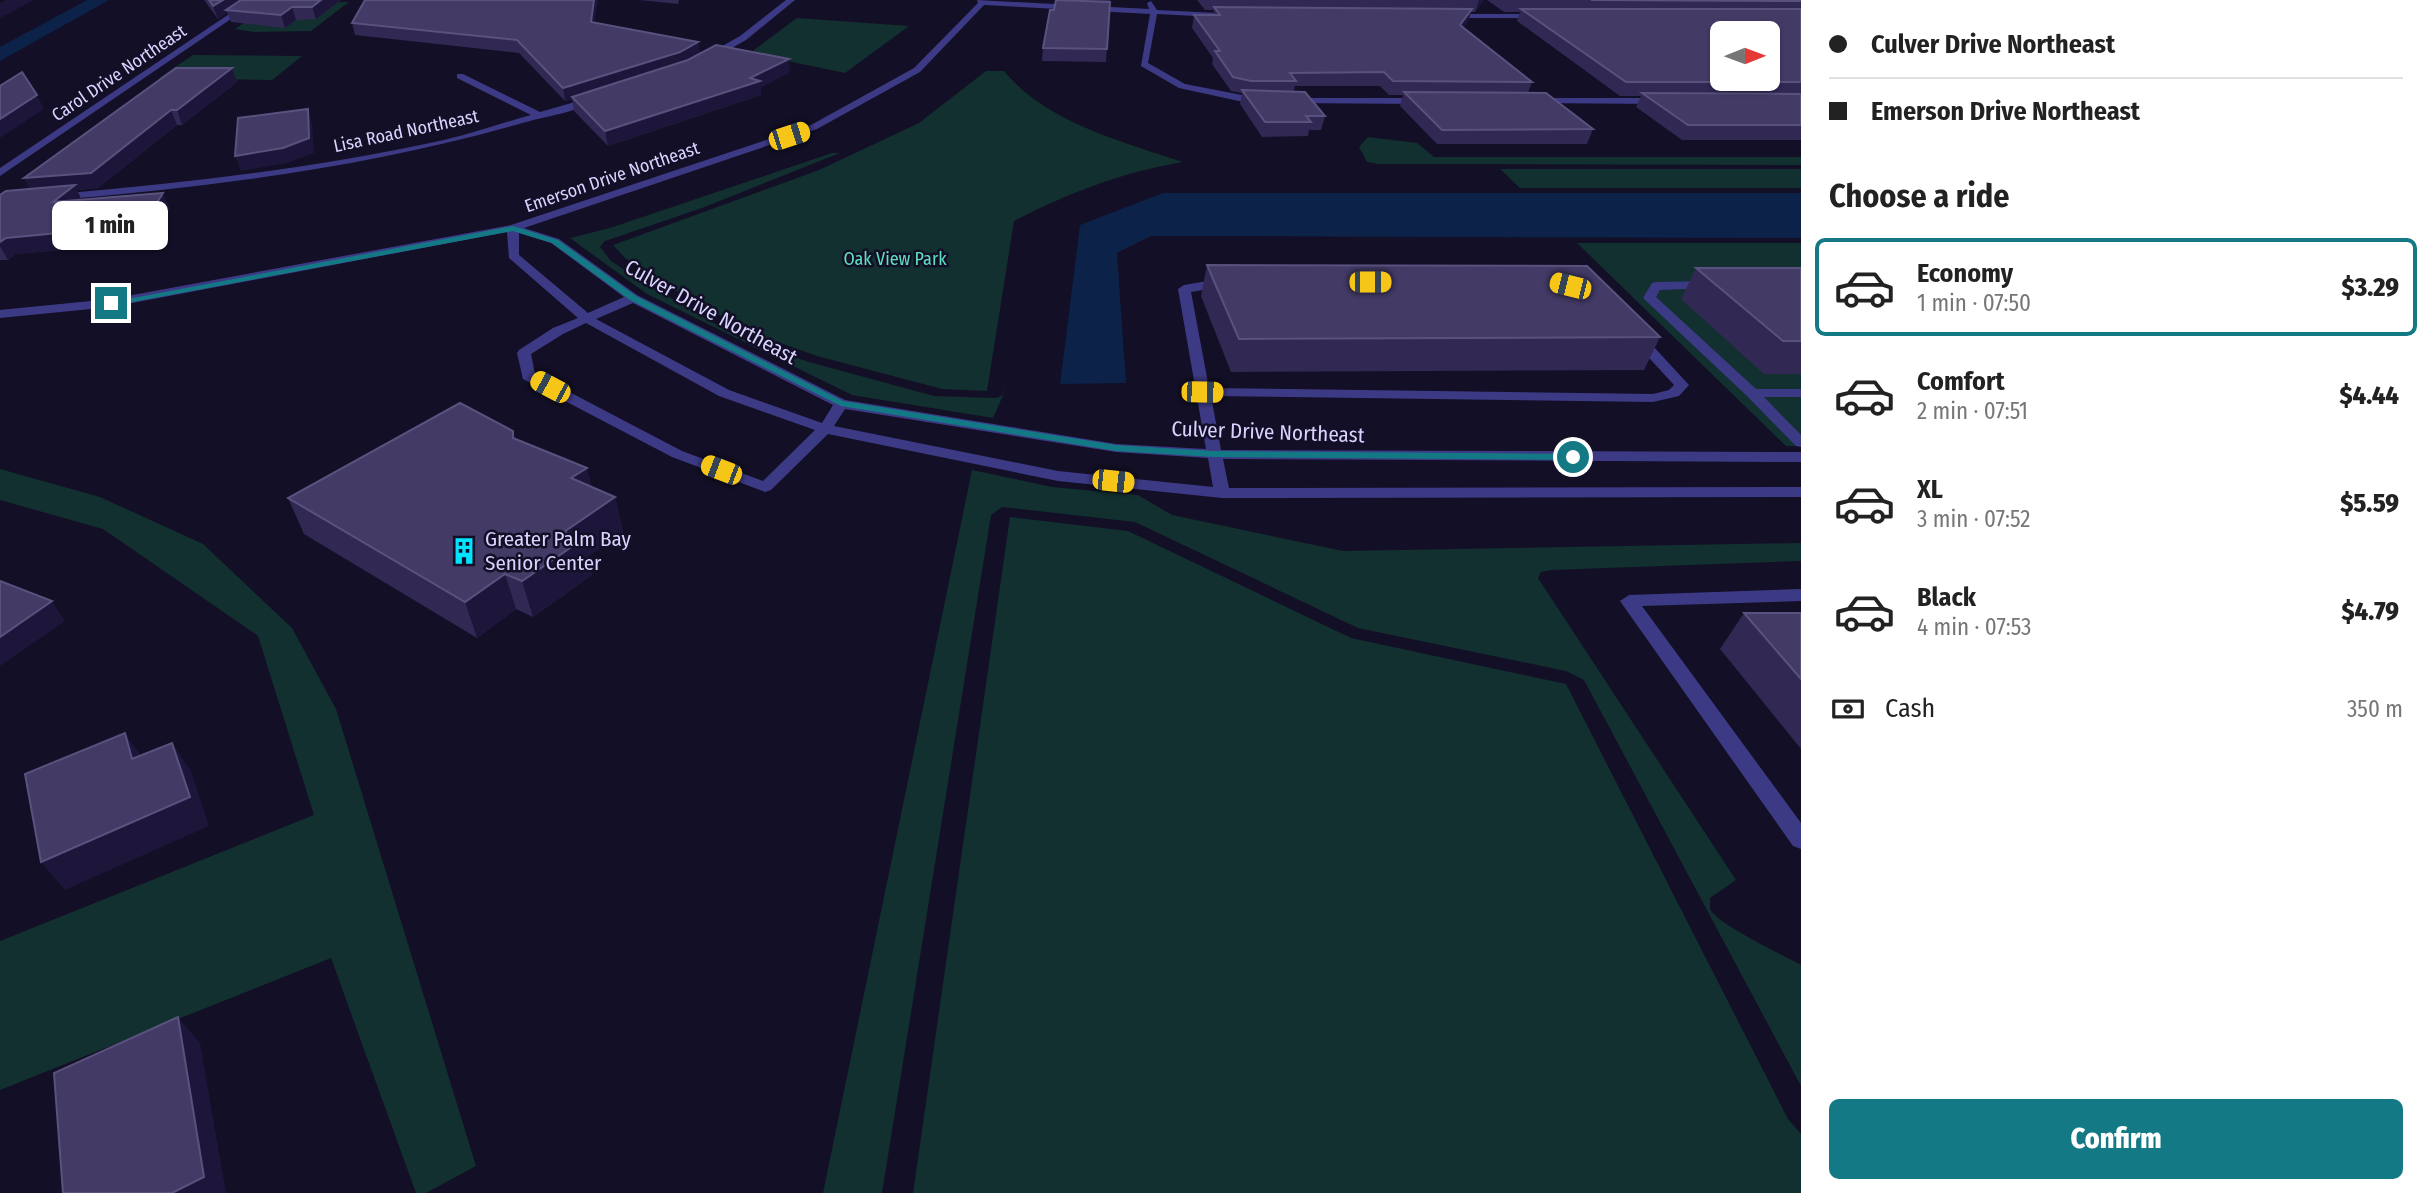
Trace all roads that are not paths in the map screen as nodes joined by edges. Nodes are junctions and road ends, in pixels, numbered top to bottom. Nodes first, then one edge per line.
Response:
1 (255, 0) edge
2 (791, 0) edge
3 (1150, 0) edge
4 (981, 1) edge
5 (1154, 12) junction
6 (1246, 16) edge
7 (1440, 16) edge
8 (1551, 16) edge
9 (698, 63) edge
10 (460, 76) dead end
11 (604, 97) edge
12 (1442, 101) edge
13 (1525, 101) edge
14 (1677, 101) edge
15 (539, 115) junction
16 (0, 173) edge
17 (41, 199) edge
18 (513, 228) junction
19 (1240, 282) edge
20 (1726, 285) edge
21 (633, 298) junction
22 (0, 314) edge
23 (587, 319) junction
24 (1629, 327) edge
25 (1202, 392) junction
26 (1752, 393) junction
27 (1801, 393) edge
28 (841, 404) junction
29 (825, 429) junction
30 (1801, 443) edge
31 (1213, 454) junction
32 (1801, 457) edge
33 (1222, 492) junction
34 (1801, 492) edge
35 (1801, 595) edge
36 (1801, 840) edge

1 - 16 street, Carol Drive Northeast
2 - 9 street
3 - 5 street
4 - 5 street
4 - 18 street, Emerson Drive Northeast
5 - 6 street
5 - 12 street
7 - 8 street
10 - 15 street
11 - 15 street, Lisa Road Northeast
13 - 14 street
15 - 17 street, Lisa Road Northeast
18 - 21 street, Culver Drive Northeast
18 - 22 street, Emerson Drive Northeast
18 - 23 street
19 - 25 street
20 - 26 street
21 - 23 street
21 - 28 street, Culver Drive Northeast
23 - 29 street
23 - 29 street
24 - 25 street
25 - 31 street
26 - 27 street
26 - 30 street
28 - 29 street
28 - 31 street, Culver Drive Northeast
29 - 33 street
31 - 32 street, Culver Drive Northeast
31 - 33 street
33 - 34 street
35 - 36 street

